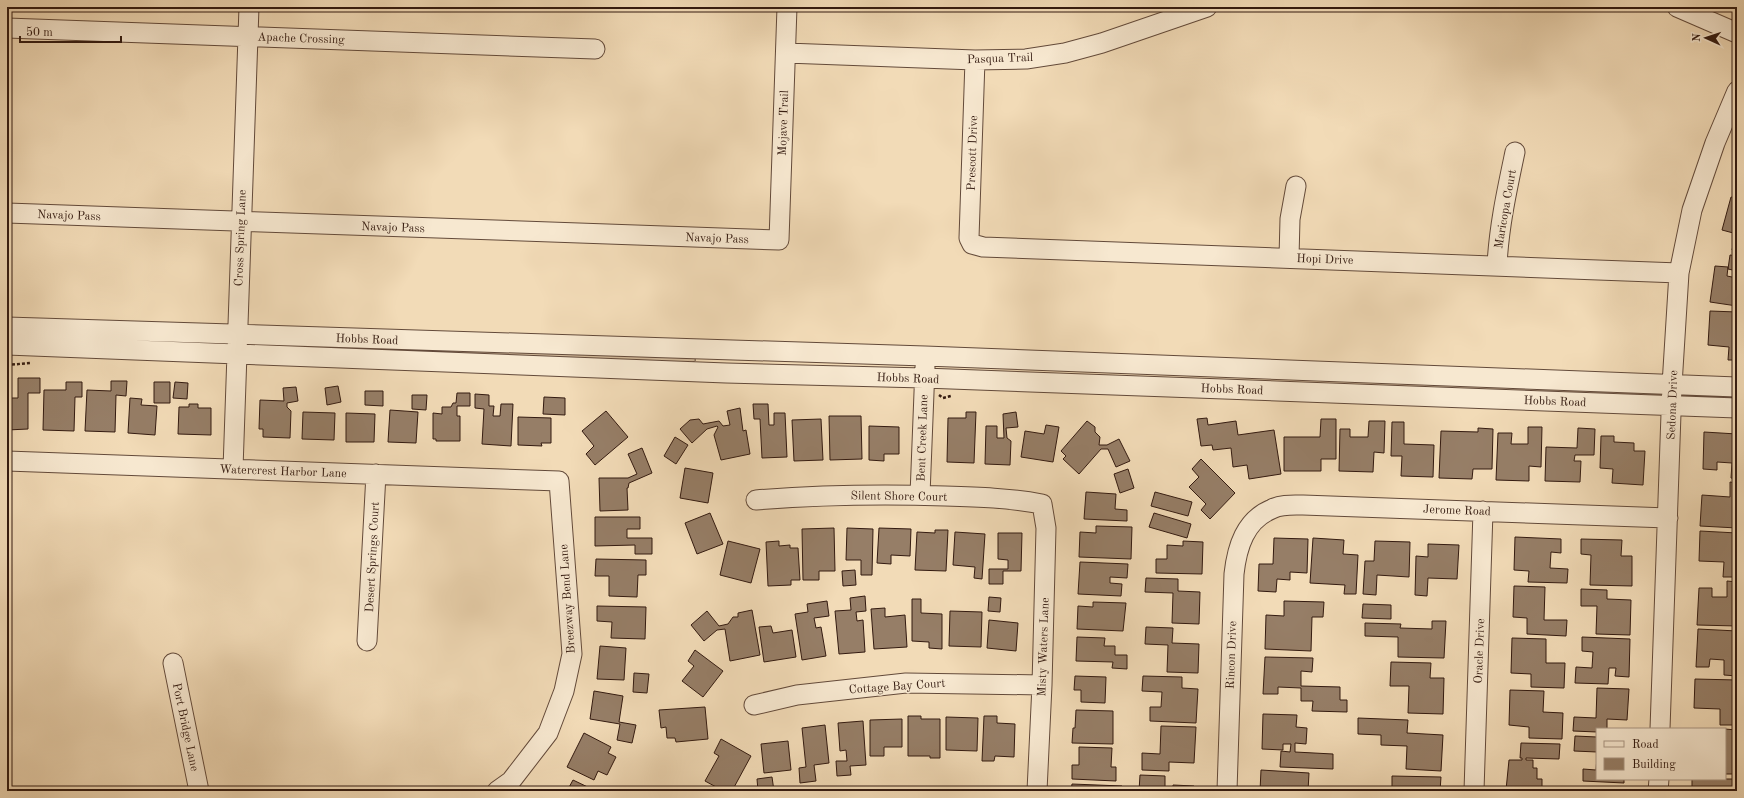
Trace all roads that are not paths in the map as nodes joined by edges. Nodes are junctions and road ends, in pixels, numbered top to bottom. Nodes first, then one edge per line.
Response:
1 (249, 7) edge
2 (787, 7) edge
3 (1207, 7) edge
4 (1677, 7) edge
5 (7, 28) edge
6 (1737, 33) edge
7 (248, 36) junction
8 (595, 49) dead end
9 (786, 52) junction
10 (975, 60) junction
11 (1737, 91) edge
12 (1515, 152) dead end
13 (1296, 186) dead end
14 (7, 213) edge
15 (241, 222) junction
16 (779, 240) joint
17 (972, 244) joint
18 (1289, 258) junction
19 (1497, 265) junction
20 (1679, 273) junction
21 (7, 326) edge
22 (237, 334) junction
23 (7, 345) edge
24 (727, 351) junction
25 (236, 353) junction
26 (925, 356) junction
27 (726, 373) junction
28 (924, 378) junction
29 (1672, 385) junction
30 (1737, 387) edge
31 (1672, 405) junction
32 (1737, 408) edge
33 (7, 462) edge
34 (233, 469) junction
35 (376, 474) junction
36 (559, 481) joint
37 (920, 495) junction
38 (756, 500) dead end
39 (1042, 504) joint
40 (1483, 511) junction
41 (1668, 518) junction
42 (1252, 522) joint
43 (367, 640) dead end
44 (173, 663) dead end
45 (1042, 684) junction
46 (754, 705) dead end
47 (1660, 728) edge
48 (1659, 780) edge
49 (199, 791) edge
50 (497, 791) edge
51 (1037, 791) edge
52 (1227, 791) edge
53 (1474, 791) edge
54 (1658, 791) edge

1 - 7 street, Cross Spring Lane
2 - 9 street, Mojave Trail
3 - 10 street, Pasqua Trail
4 - 6 street
5 - 7 street, Apache Crossing
7 - 8 street, Apache Crossing
7 - 15 street, Cross Spring Lane
9 - 10 street, Pasqua Trail
9 - 16 street, Mojave Trail
10 - 17 street, Prescott Drive
11 - 20 street, Sedona Drive
12 - 19 street, Maricopa Court
13 - 18 street
14 - 15 street, Navajo Pass
15 - 16 street, Navajo Pass
15 - 22 street, Cross Spring Lane
17 - 18 street, Hopi Drive
18 - 19 street, Hopi Drive
19 - 20 street, Hopi Drive
20 - 29 street, Sedona Drive
21 - 22 street, Hobbs Road
22 - 24 street, Hobbs Road
22 - 25 street, Cross Spring Lane
23 - 25 street, Hobbs Road
24 - 26 street, Hobbs Road
24 - 27 street
25 - 27 street, Hobbs Road
25 - 34 street, Cross Spring Lane
26 - 28 street, Bent Creek Lane
26 - 29 street, Hobbs Road
27 - 28 street, Hobbs Road
28 - 31 street, Hobbs Road
28 - 37 street, Bent Creek Lane
29 - 30 street, Hobbs Road
29 - 31 street, Sedona Drive
31 - 32 street, Hobbs Road
31 - 41 street, Sedona Drive
33 - 34 street, Watercrest Harbor Lane
34 - 35 street, Watercrest Harbor Lane
35 - 36 street, Watercrest Harbor Lane
35 - 43 street, Desert Springs Court
36 - 50 street, Breezway Bend Lane
37 - 38 street, Silent Shore Court
37 - 39 street, Silent Shore Court
39 - 45 street, Misty Waters Lane
40 - 41 street, Jerome Road
40 - 42 street, Jerome Road
40 - 53 street, Oracle Drive
41 - 47 street, Sedona Drive
42 - 52 street, Rincon Drive
44 - 49 street, Port Bridge Lane
45 - 46 street, Cottage Bay Court
45 - 51 street, Misty Waters Lane
48 - 54 street

